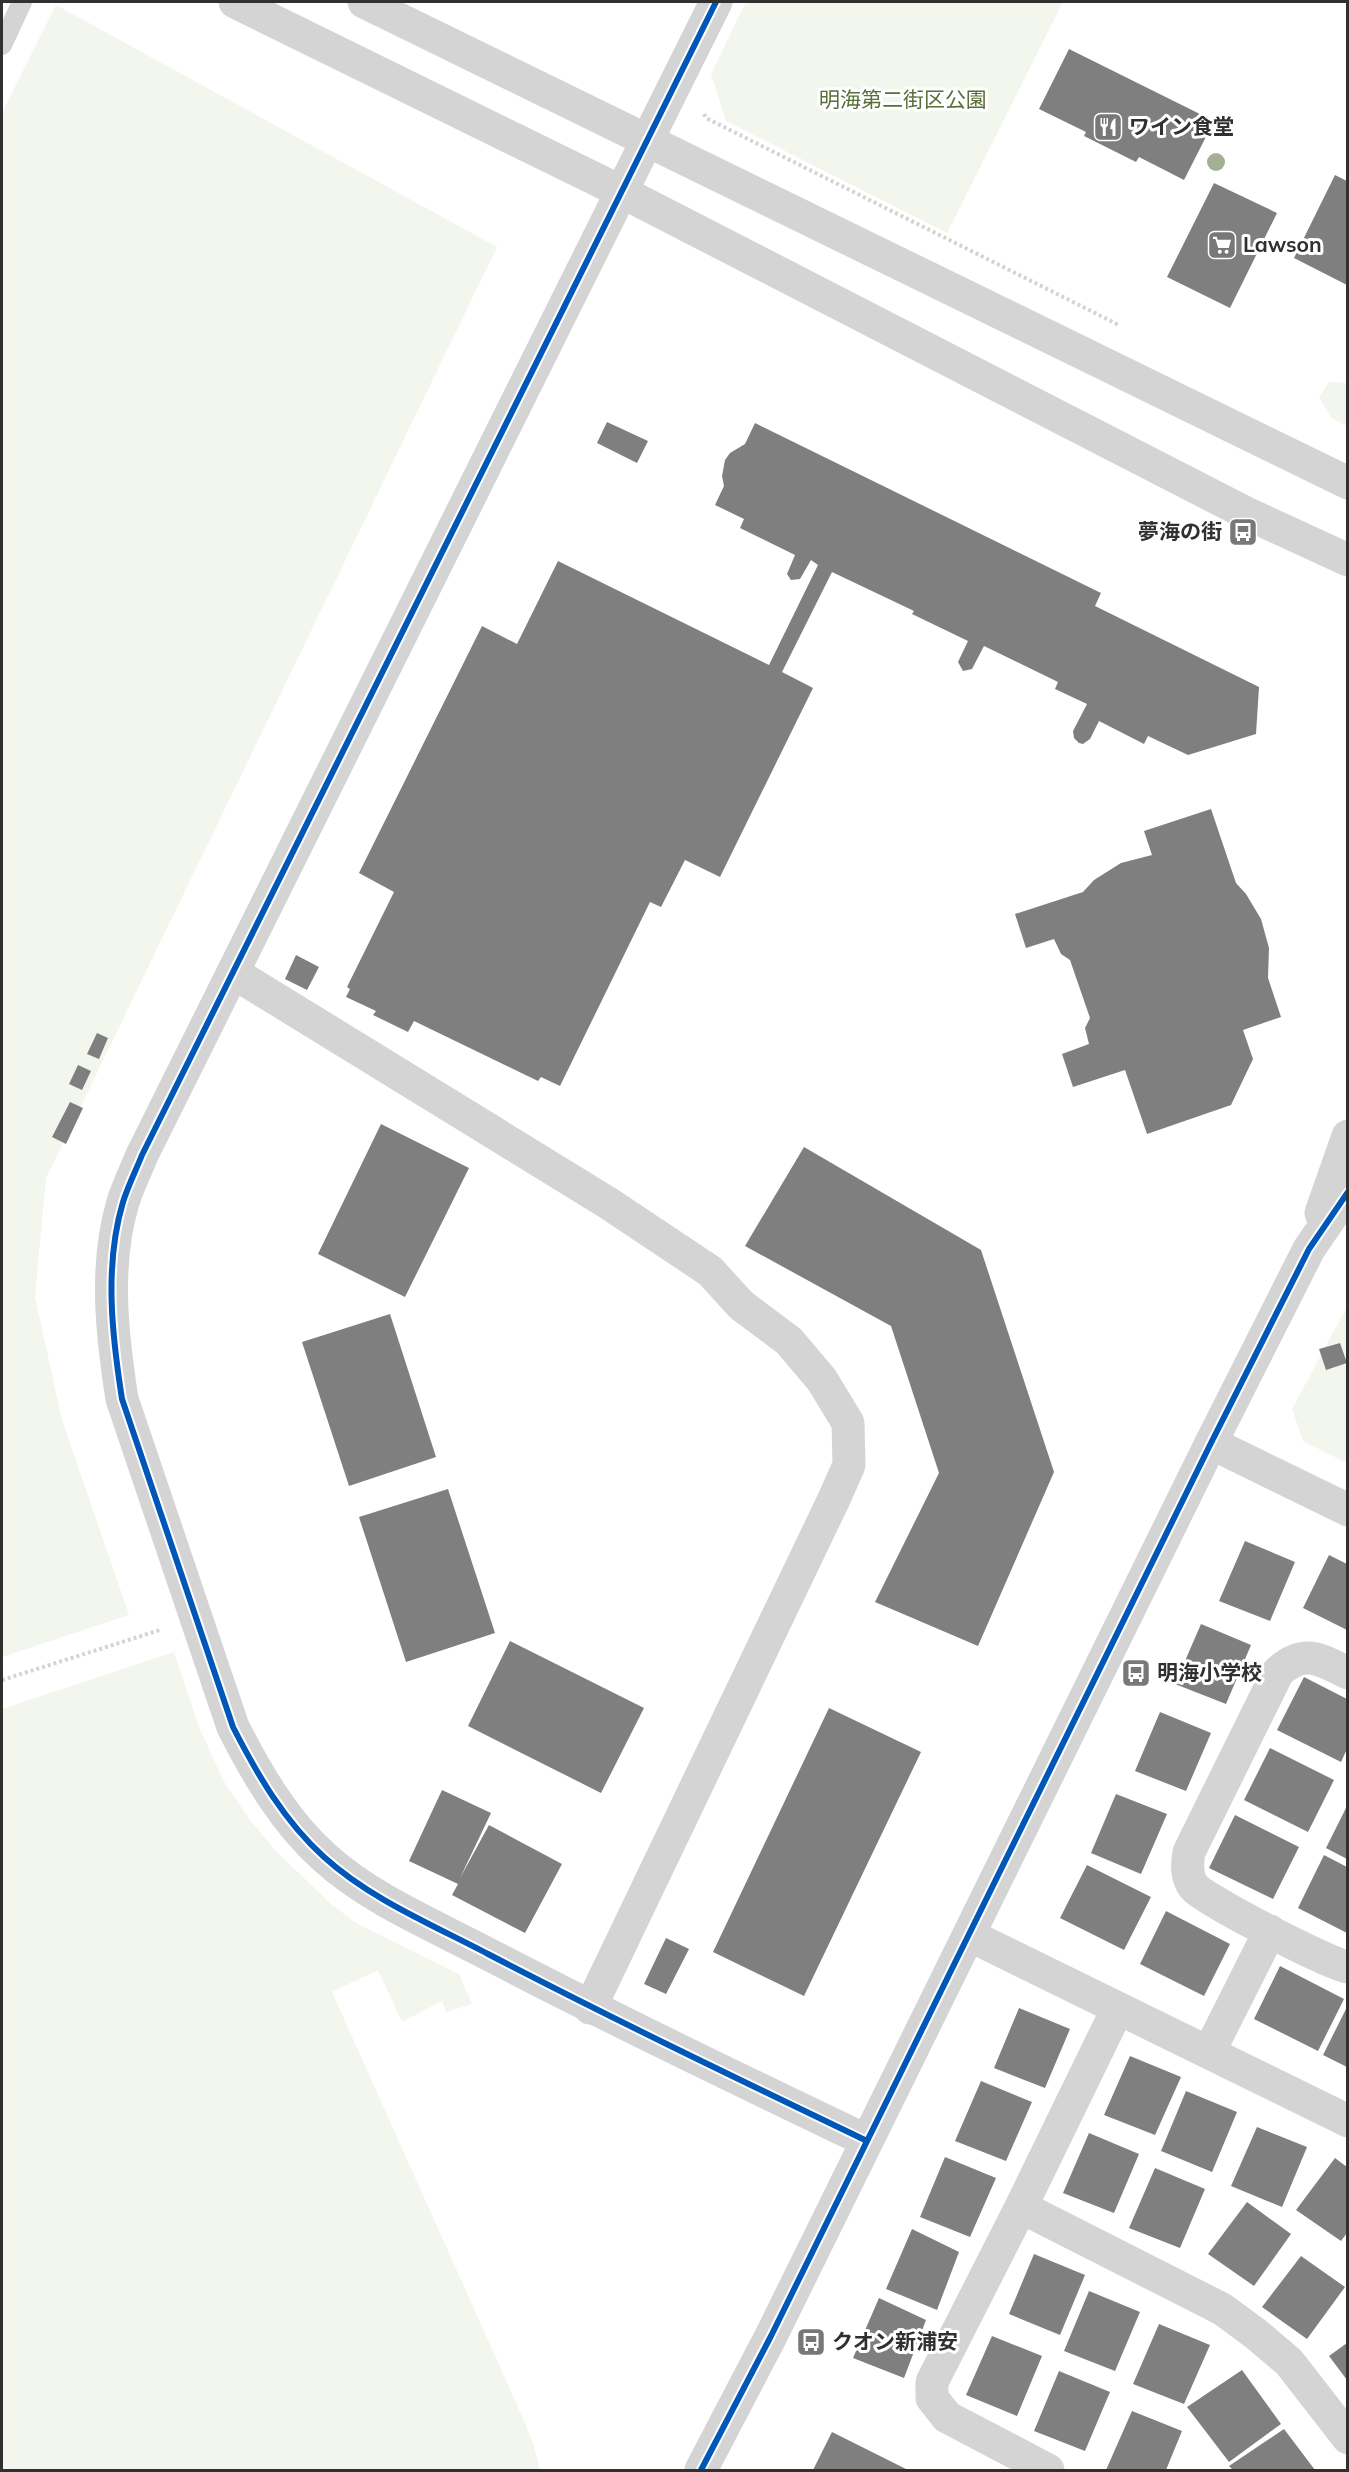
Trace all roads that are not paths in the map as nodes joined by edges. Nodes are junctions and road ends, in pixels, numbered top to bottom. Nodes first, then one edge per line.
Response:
1 (22, 2) edge
2 (235, 2) edge
3 (364, 2) edge
4 (716, 2) edge
5 (2, 45) edge
6 (646, 141) junction
7 (622, 192) junction
8 (1347, 483) edge
9 (1347, 560) edge
10 (234, 973) junction
11 (1347, 1136) edge
12 (1347, 1192) edge
13 (1309, 1249) junction
14 (1211, 1443) junction
15 (1347, 1510) edge
16 (1347, 1672) edge
17 (1270, 1931) junction
18 (969, 1935) junction
19 (1347, 1967) edge
20 (590, 2007) junction
21 (1118, 2010) junction
22 (1209, 2052) junction
23 (1347, 2121) edge
24 (867, 2141) junction
25 (1022, 2207) junction
26 (1347, 2438) edge
27 (701, 2470) edge
28 (1048, 2470) edge

1 - 5 lane
2 - 7 street
3 - 6 street
4 - 6 street
6 - 7 street
6 - 8 street
7 - 9 street
7 - 10 street
10 - 20 street
10 - 20 street
11 - 13 street
12 - 13 street
13 - 14 street
14 - 15 street
14 - 18 street
16 - 17 street
17 - 19 street
17 - 22 street
18 - 21 street
18 - 24 street
20 - 24 street
21 - 22 street
21 - 25 street
22 - 23 street
24 - 27 street
25 - 26 street
25 - 28 street

